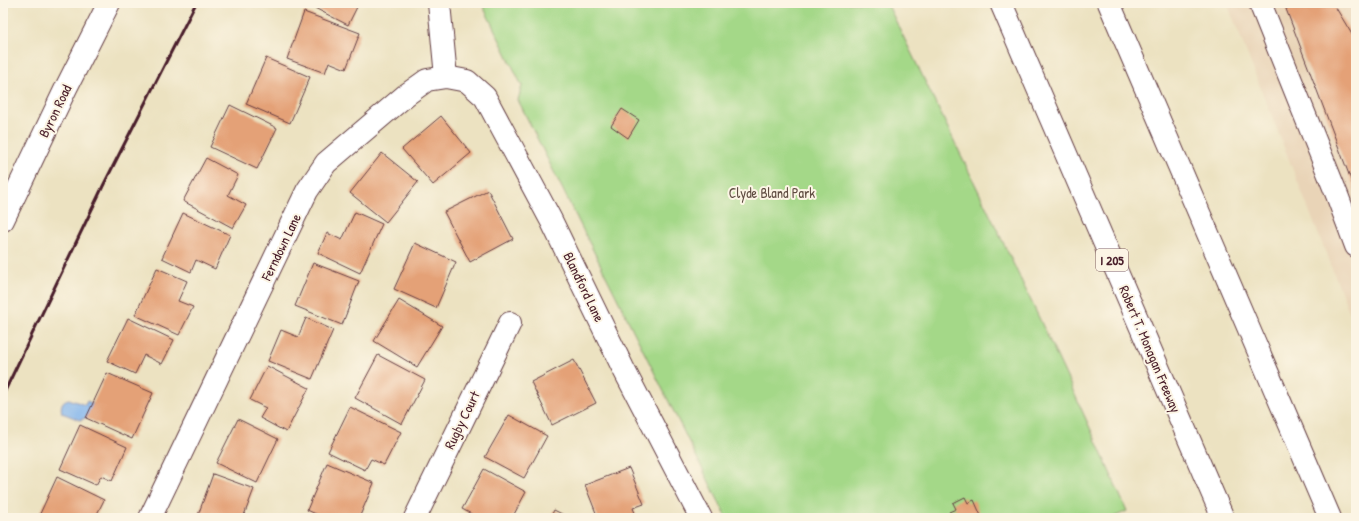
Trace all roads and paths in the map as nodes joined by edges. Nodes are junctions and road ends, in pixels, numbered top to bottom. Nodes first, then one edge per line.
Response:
1 (109, 3) edge
2 (439, 3) edge
3 (1001, 3) edge
4 (1108, 3) edge
5 (1260, 3) edge
6 (446, 77) junction
7 (3, 220) edge
8 (1356, 246) edge
9 (510, 323) dead end
10 (150, 518) edge
11 (415, 518) edge
12 (701, 518) edge
13 (1223, 518) edge
14 (1330, 518) edge

1 - 7 main road, Byron Road
2 - 6 main road
3 - 13 main road, Robert T. Monagan Freeway / I 205
4 - 14 main road
5 - 8 main road
6 - 10 main road, Ferndown Lane
6 - 12 main road, Blandford Lane
9 - 11 main road, Rugby Court

